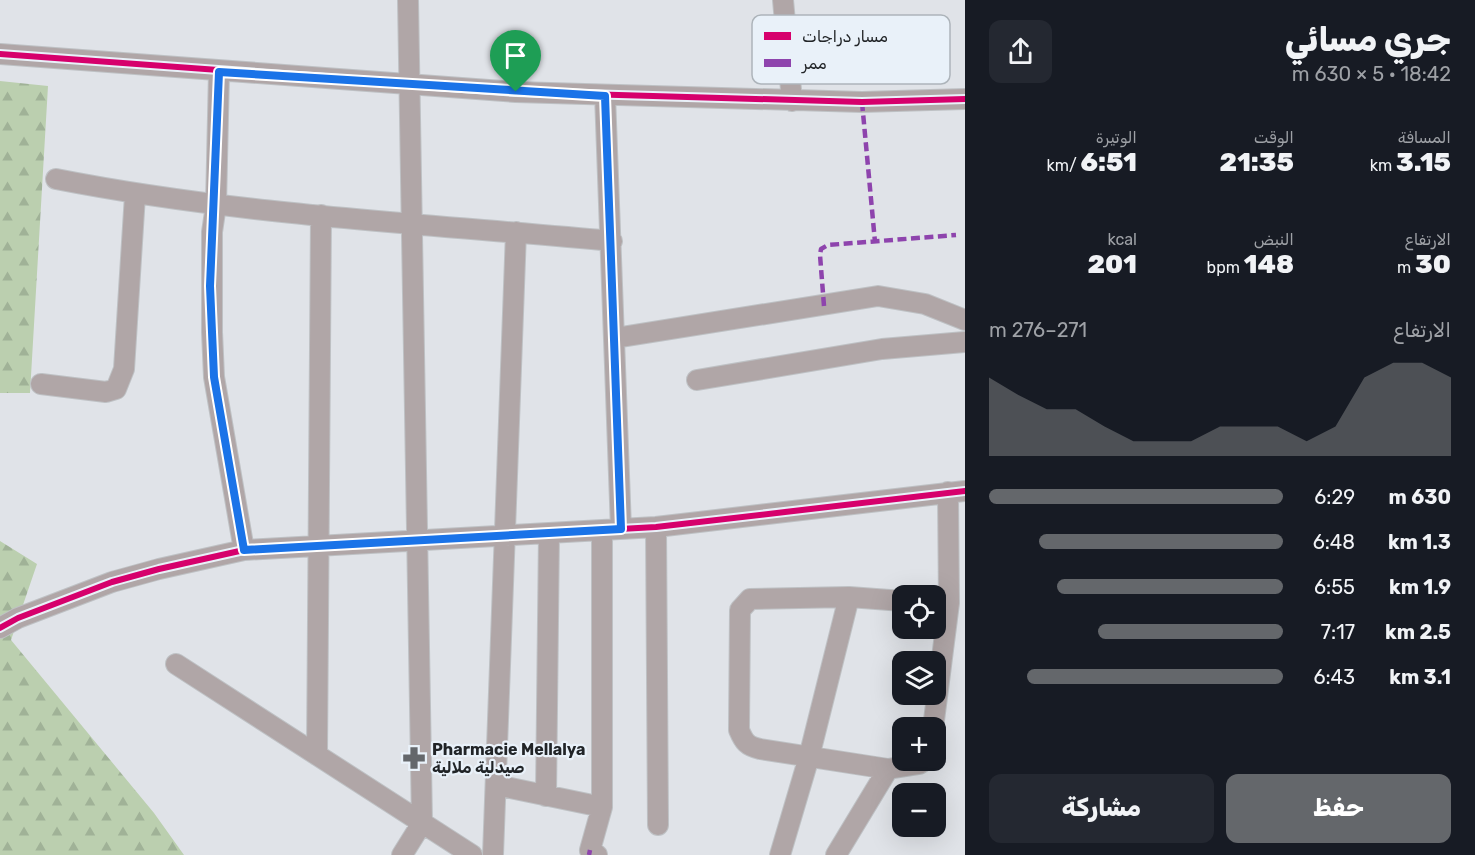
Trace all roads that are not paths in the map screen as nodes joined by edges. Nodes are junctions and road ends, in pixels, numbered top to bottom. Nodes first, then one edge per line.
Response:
1 (408, 0) edge
2 (783, 0) edge
3 (784, 15) edge
4 (0, 54) edge
5 (219, 72) junction
6 (411, 84) junction
7 (791, 84) edge
8 (605, 96) junction
9 (965, 99) edge
10 (792, 100) junction
11 (56, 179) dead end
12 (135, 195) junction
13 (216, 205) junction
14 (321, 215) junction
15 (411, 223) junction
16 (516, 232) junction
17 (612, 241) junction
18 (965, 320) edge
19 (615, 338) junction
20 (965, 342) edge
21 (697, 380) dead end
22 (41, 384) dead end
23 (956, 492) edge
24 (656, 527) junction
25 (611, 530) junction
26 (549, 533) junction
27 (506, 536) junction
28 (417, 541) junction
29 (319, 546) junction
30 (244, 550) junction
31 (944, 585) edge
32 (849, 597) junction
33 (892, 600) edge
34 (0, 628) edge
35 (939, 639) edge
36 (176, 664) dead end
37 (934, 717) edge
38 (317, 755) junction
39 (809, 757) junction
40 (892, 768) edge
41 (888, 769) junction
42 (496, 785) junction
43 (546, 796) junction
44 (602, 807) junction
45 (422, 823) junction
46 (658, 825) dead end
47 (402, 855) edge
48 (472, 855) edge
49 (494, 855) edge
50 (597, 855) edge
51 (780, 855) edge
52 (837, 855) edge

1 - 6 street
2 - 3 street
4 - 5 street
5 - 6 street
5 - 13 street
6 - 8 street
6 - 15 street
7 - 10 street
8 - 10 street
8 - 17 street
9 - 10 street
11 - 12 street
12 - 13 street
12 - 22 street
13 - 14 street
13 - 30 street
14 - 15 street
14 - 29 street
15 - 16 street
15 - 28 street
16 - 17 street
16 - 27 street
17 - 19 street
18 - 19 street
19 - 25 street
20 - 21 street
23 - 24 street
23 - 31 street
24 - 25 street
24 - 46 street
25 - 26 street
25 - 44 street
26 - 27 street
26 - 43 street
27 - 28 street
27 - 42 street
28 - 29 street
28 - 45 street
29 - 30 street
29 - 38 street
30 - 34 street
32 - 33 street
32 - 39 street
32 - 39 street
35 - 37 street
36 - 38 street
38 - 45 street
39 - 41 street
39 - 51 street
40 - 41 street
41 - 52 street
42 - 43 street
42 - 49 street
43 - 44 street
44 - 50 street
45 - 47 street
45 - 48 street

